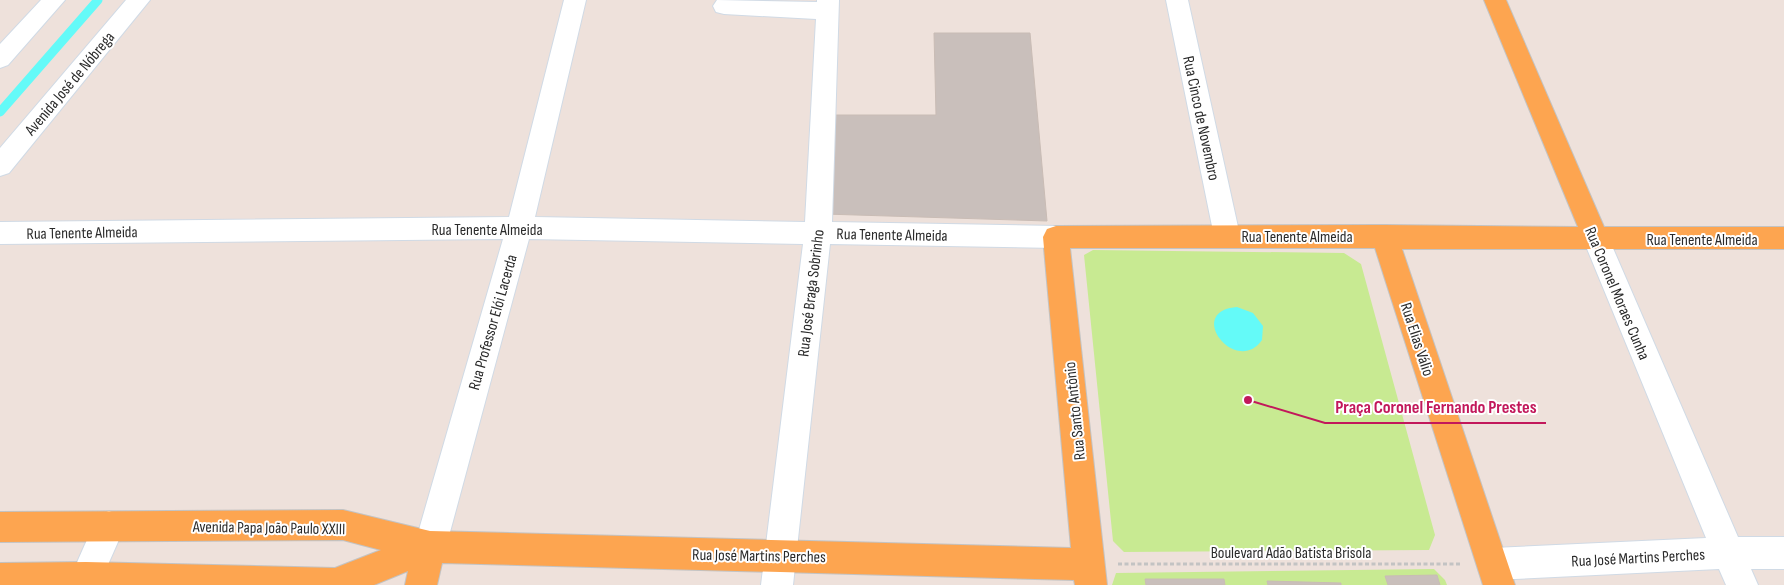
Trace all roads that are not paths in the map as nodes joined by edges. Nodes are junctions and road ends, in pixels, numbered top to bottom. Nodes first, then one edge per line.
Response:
1 (54, 0) edge
2 (138, 0) edge
3 (575, 0) edge
4 (1177, 0) edge
5 (1496, 0) edge
6 (724, 6) dead end
7 (827, 6) edge
8 (0, 59) edge
9 (0, 166) edge
10 (519, 228) junction
11 (0, 233) edge
12 (818, 233) junction
13 (1227, 236) junction
14 (1384, 236) junction
15 (1056, 237) junction
16 (1784, 238) edge
17 (1596, 239) junction
18 (109, 526) junction
19 (0, 527) edge
20 (430, 547) junction
21 (1729, 553) junction
22 (1784, 553) edge
23 (778, 570) edge
24 (1496, 574) edge
25 (1090, 575) edge
26 (0, 579) edge
27 (85, 582) edge
28 (421, 585) edge
29 (1742, 585) edge

1 - 8 street
2 - 9 street, Avenida José de Nóbrega
3 - 10 street, Rua Professor Elói Lacerda
4 - 13 street, Rua Cinco de Novembro
5 - 17 main road, Rua Coronel Moraes Cunha
6 - 7 street
7 - 12 street, Rua José Braga Sobrinho
10 - 11 street, Rua Tenente Almeida
10 - 12 street, Rua Tenente Almeida
10 - 20 street, Rua Professor Elói Lacerda
12 - 15 street, Rua Tenente Almeida
12 - 23 street, Rua José Braga Sobrinho
13 - 14 main road, Rua Tenente Almeida
13 - 15 main road, Rua Tenente Almeida
14 - 17 main road, Rua Tenente Almeida
14 - 24 main road, Rua Elias Válio
15 - 25 main road, Rua Santo Antônio
16 - 17 main road, Rua Tenente Almeida
17 - 21 street, Rua Coronel Moraes Cunha
18 - 19 main road, Avenida Papa João Paulo XXIII
18 - 20 main road, Avenida Papa João Paulo XXIII
18 - 27 street
20 - 23 main road, Rua José Martins Perches
20 - 27 main road
20 - 28 main road, Rua Professor Elói Lacerda
21 - 22 street, Rua José Martins Perches
21 - 24 street, Rua José Martins Perches
21 - 29 street, Rua Coronel Moraes Cunha
23 - 25 main road, Rua José Martins Perches
26 - 27 main road

